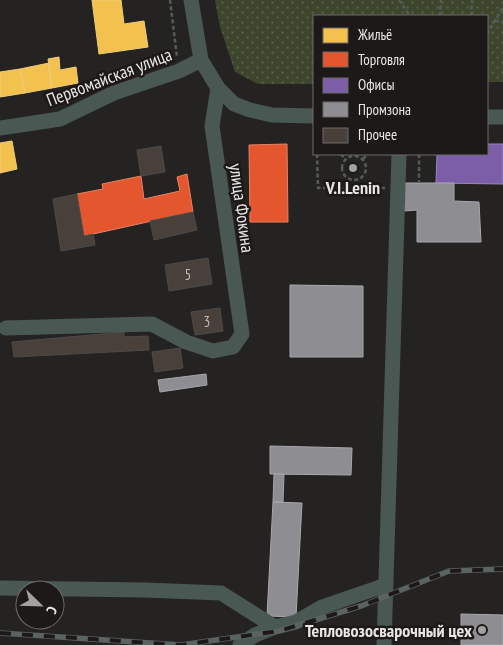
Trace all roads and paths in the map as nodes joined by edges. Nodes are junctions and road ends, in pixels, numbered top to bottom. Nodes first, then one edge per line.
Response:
1 (170, 0) edge
2 (191, 0) edge
3 (399, 0) edge
4 (440, 0) edge
5 (472, 0) edge
6 (503, 7) edge
7 (409, 15) edge
8 (440, 15) edge
9 (471, 15) edge
10 (495, 21) junction
11 (503, 22) edge
12 (488, 32) edge
13 (201, 60) junction
14 (179, 71) junction
15 (218, 88) junction
16 (313, 116) edge
17 (488, 117) edge
18 (503, 118) edge
19 (0, 128) edge
20 (317, 155) edge
21 (341, 155) edge
22 (367, 155) edge
23 (399, 155) edge
24 (419, 155) edge
25 (345, 159) junction
26 (363, 159) junction
27 (352, 181) junction
28 (419, 183) dead end
29 (352, 188) junction
30 (386, 188) dead end
31 (6, 328) dead end
32 (386, 585) junction
33 (0, 588) edge
34 (275, 627) junction
35 (240, 645) edge
36 (384, 645) edge

1 - 14 path
2 - 13 street
3 - 7 path
4 - 8 path
5 - 9 path
6 - 10 path
10 - 11 path
10 - 12 path
13 - 14 street, Первомайская улица
13 - 15 street
14 - 19 street, Первомайская улица
15 - 16 street
15 - 31 street, улица Фокина
17 - 18 street
20 - 29 path
21 - 25 path
22 - 26 path
23 - 32 street
24 - 28 path
25 - 26 path
25 - 27 path
26 - 27 path
27 - 29 path
29 - 30 path
32 - 34 street
32 - 36 street
33 - 34 street
34 - 35 street

